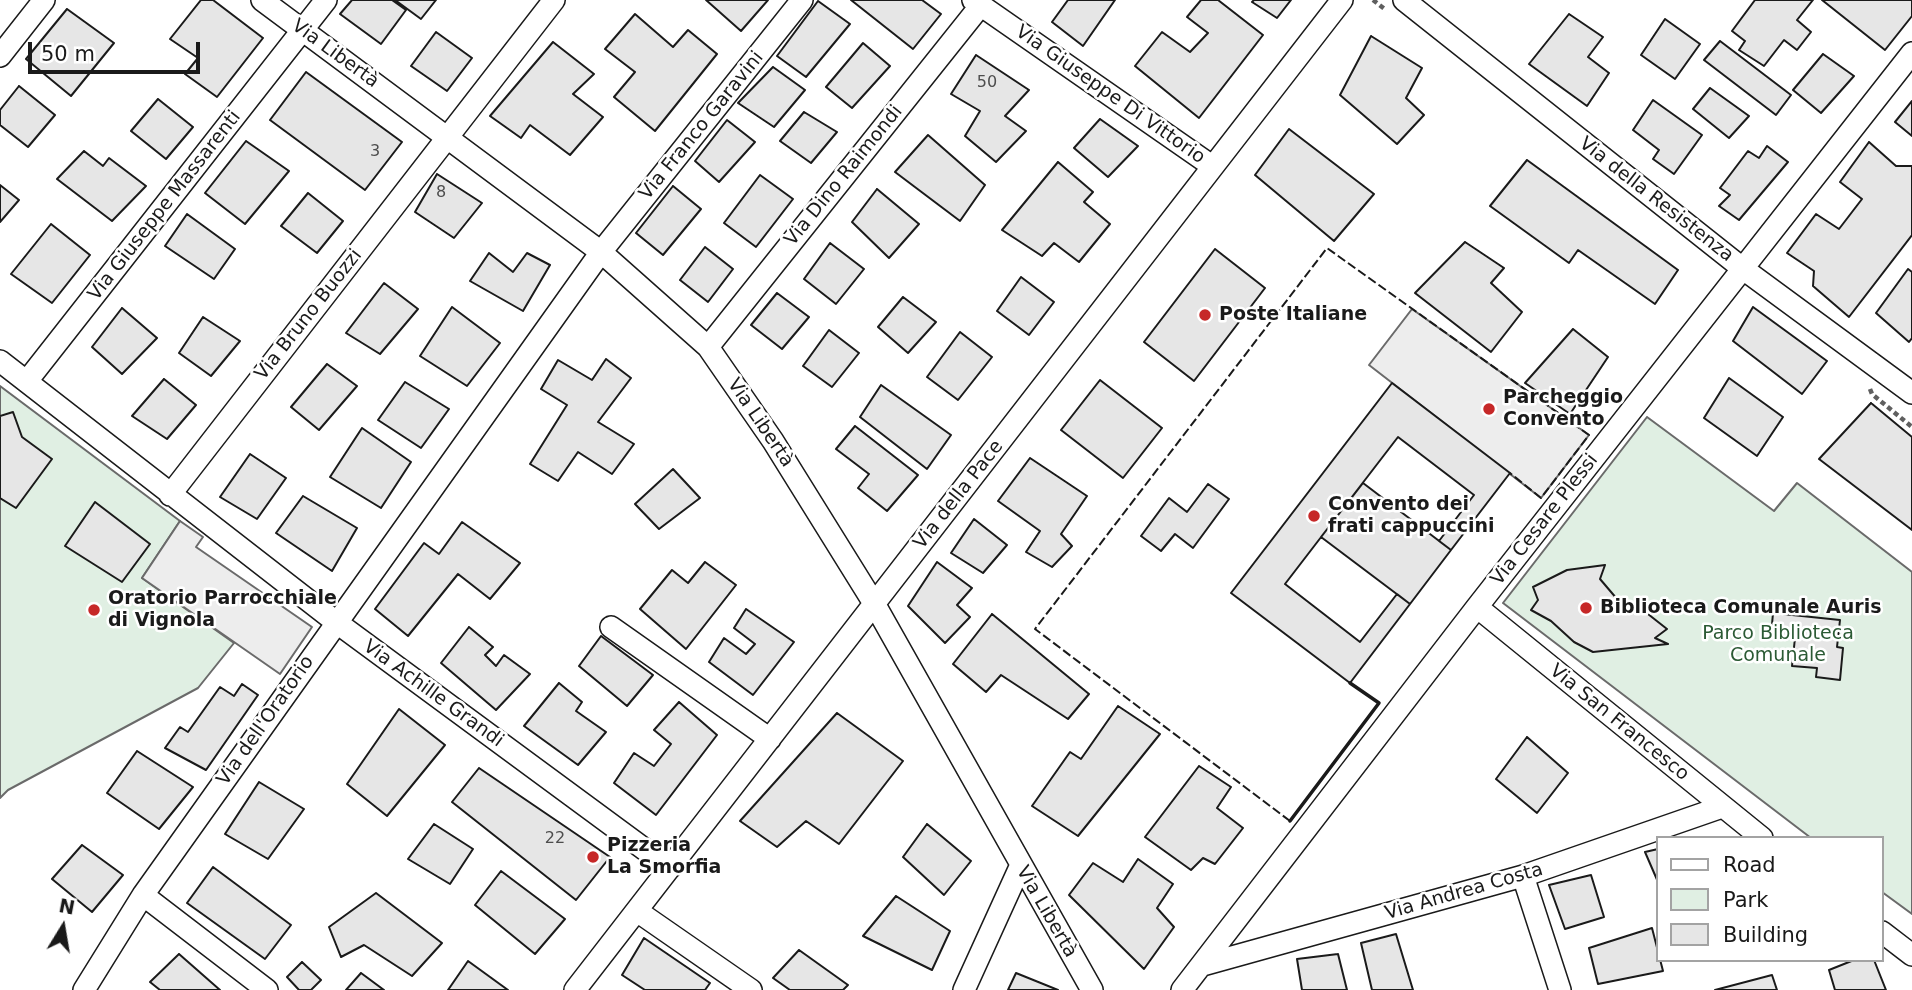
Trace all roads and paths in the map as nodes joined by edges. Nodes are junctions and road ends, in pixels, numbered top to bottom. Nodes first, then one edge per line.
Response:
1 (44, 0) edge
2 (262, 0) edge
3 (327, 0) edge
4 (554, 0) edge
5 (802, 0) edge
6 (1342, 0) edge
7 (1404, 0) edge
8 (977, 3) edge
9 (304, 31) junction
10 (1912, 52) edge
11 (0, 56) edge
12 (447, 136) junction
13 (1212, 166) junction
14 (601, 252) junction
15 (1742, 268) junction
16 (708, 346) junction
17 (0, 361) edge
18 (27, 381) junction
19 (1912, 393) edge
20 (170, 495) junction
21 (875, 605) junction
22 (1477, 607) junction
23 (336, 622) junction
24 (611, 627) dead end
25 (770, 739) junction
26 (1721, 807) junction
27 (1759, 836) edge
28 (1020, 867) junction
29 (670, 868) junction
30 (1523, 876) junction
31 (144, 895) junction
32 (637, 911) junction
33 (1884, 934) edge
34 (1912, 955) edge
35 (1203, 965) junction
36 (84, 990) edge
37 (267, 990) edge
38 (575, 990) edge
39 (751, 990) edge
40 (964, 990) edge
41 (1092, 990) edge
42 (1182, 990) edge
43 (1560, 990) edge

1 - 11 street
2 - 9 street, Via Libertà
3 - 9 street, Via Giuseppe Massarenti
4 - 12 street, Via Bruno Buozzi
5 - 14 street, Via Franco Garavini
6 - 13 street, Via della Pace
7 - 15 street, Via della Resistenza
8 - 13 street, Via Giuseppe Di Vittorio
8 - 16 street, Via Dino Raimondi
9 - 12 street, Via Libertà
9 - 18 street, Via Giuseppe Massarenti
10 - 15 street, Via Cesare Plessi
12 - 14 street, Via Libertà
12 - 20 street, Via Bruno Buozzi
13 - 21 street, Via della Pace
14 - 16 street, Via Libertà
14 - 23 street, Via dell'Oratorio
15 - 19 street, Via della Resistenza
15 - 22 street, Via Cesare Plessi
16 - 21 street, Via Libertà
17 - 18 street, Via Achille Grandi
18 - 20 street, Via Achille Grandi
20 - 23 street, Via Achille Grandi
21 - 25 street, Via della Pace
21 - 28 street, Via Libertà
22 - 26 street, Via San Francesco
22 - 35 street, Via Cesare Plessi
23 - 29 street, Via Achille Grandi
23 - 31 street, Via dell'Oratorio
24 - 25 street
25 - 29 street, Via della Pace
26 - 27 street, Via San Francesco
26 - 30 street, Via Andrea Costa
28 - 40 street
28 - 41 street, Via Libertà
29 - 32 street, Via della Pace
30 - 35 street, Via Andrea Costa
30 - 43 street
31 - 36 street, Via dell'Oratorio
31 - 37 street
32 - 38 street, Via della Pace
32 - 39 street
33 - 34 street
35 - 42 street, Via Cesare Plessi

